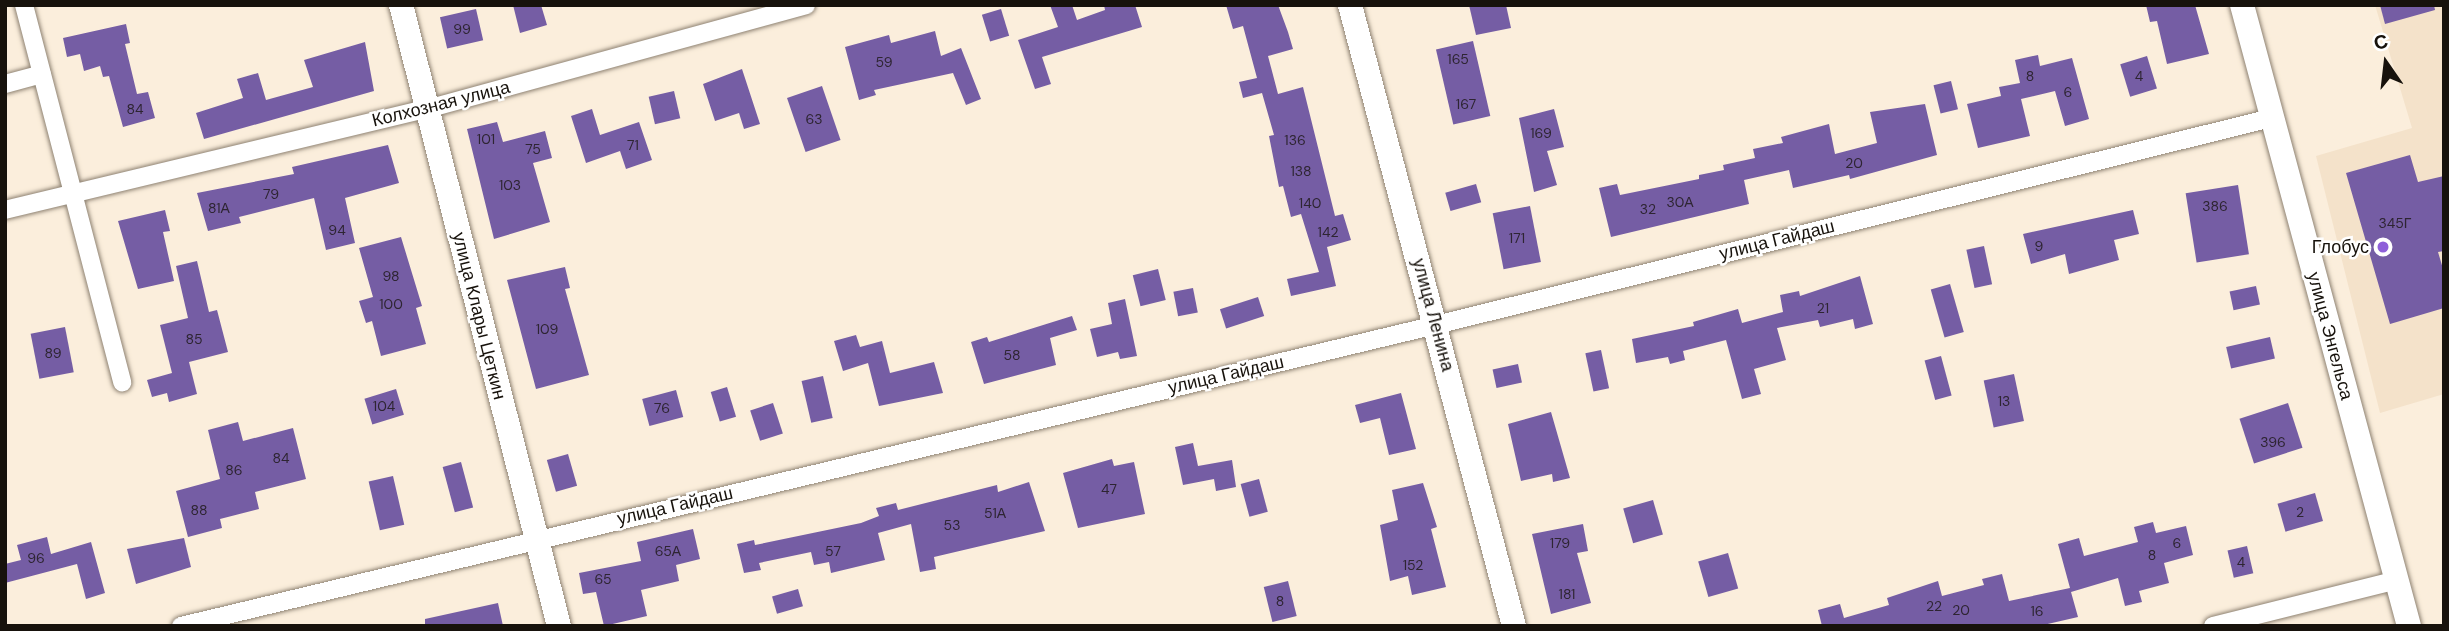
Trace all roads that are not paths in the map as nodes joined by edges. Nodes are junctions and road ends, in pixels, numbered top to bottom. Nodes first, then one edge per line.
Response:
1 (24, 5) edge
2 (401, 5) edge
3 (806, 5) edge
4 (1350, 5) edge
5 (2242, 5) edge
6 (42, 75) junction
7 (5, 84) edge
8 (427, 109) junction
9 (2270, 118) junction
10 (73, 192) junction
11 (5, 210) edge
12 (1436, 325) junction
13 (122, 382) dead end
14 (537, 538) junction
15 (2397, 580) junction
16 (181, 626) edge
17 (559, 626) edge
18 (1514, 626) edge
19 (2213, 626) edge
20 (2409, 626) edge

1 - 6 street
2 - 8 main road, улица Клары Цеткин
3 - 8 street, Колхозная улица
4 - 12 main road, улица Ленина
5 - 9 main road, улица Энгельса
6 - 7 street
6 - 10 street
8 - 10 street, Колхозная улица
8 - 14 main road, улица Клары Цеткин
9 - 12 street, улица Гайдаш
9 - 15 main road, улица Энгельса
10 - 11 street, Колхозная улица
10 - 13 street
12 - 14 street, улица Гайдаш
12 - 18 main road, улица Ленина
14 - 16 street, улица Гайдаш
14 - 17 main road, улица Клары Цеткин
15 - 19 street
15 - 20 main road, улица Энгельса

